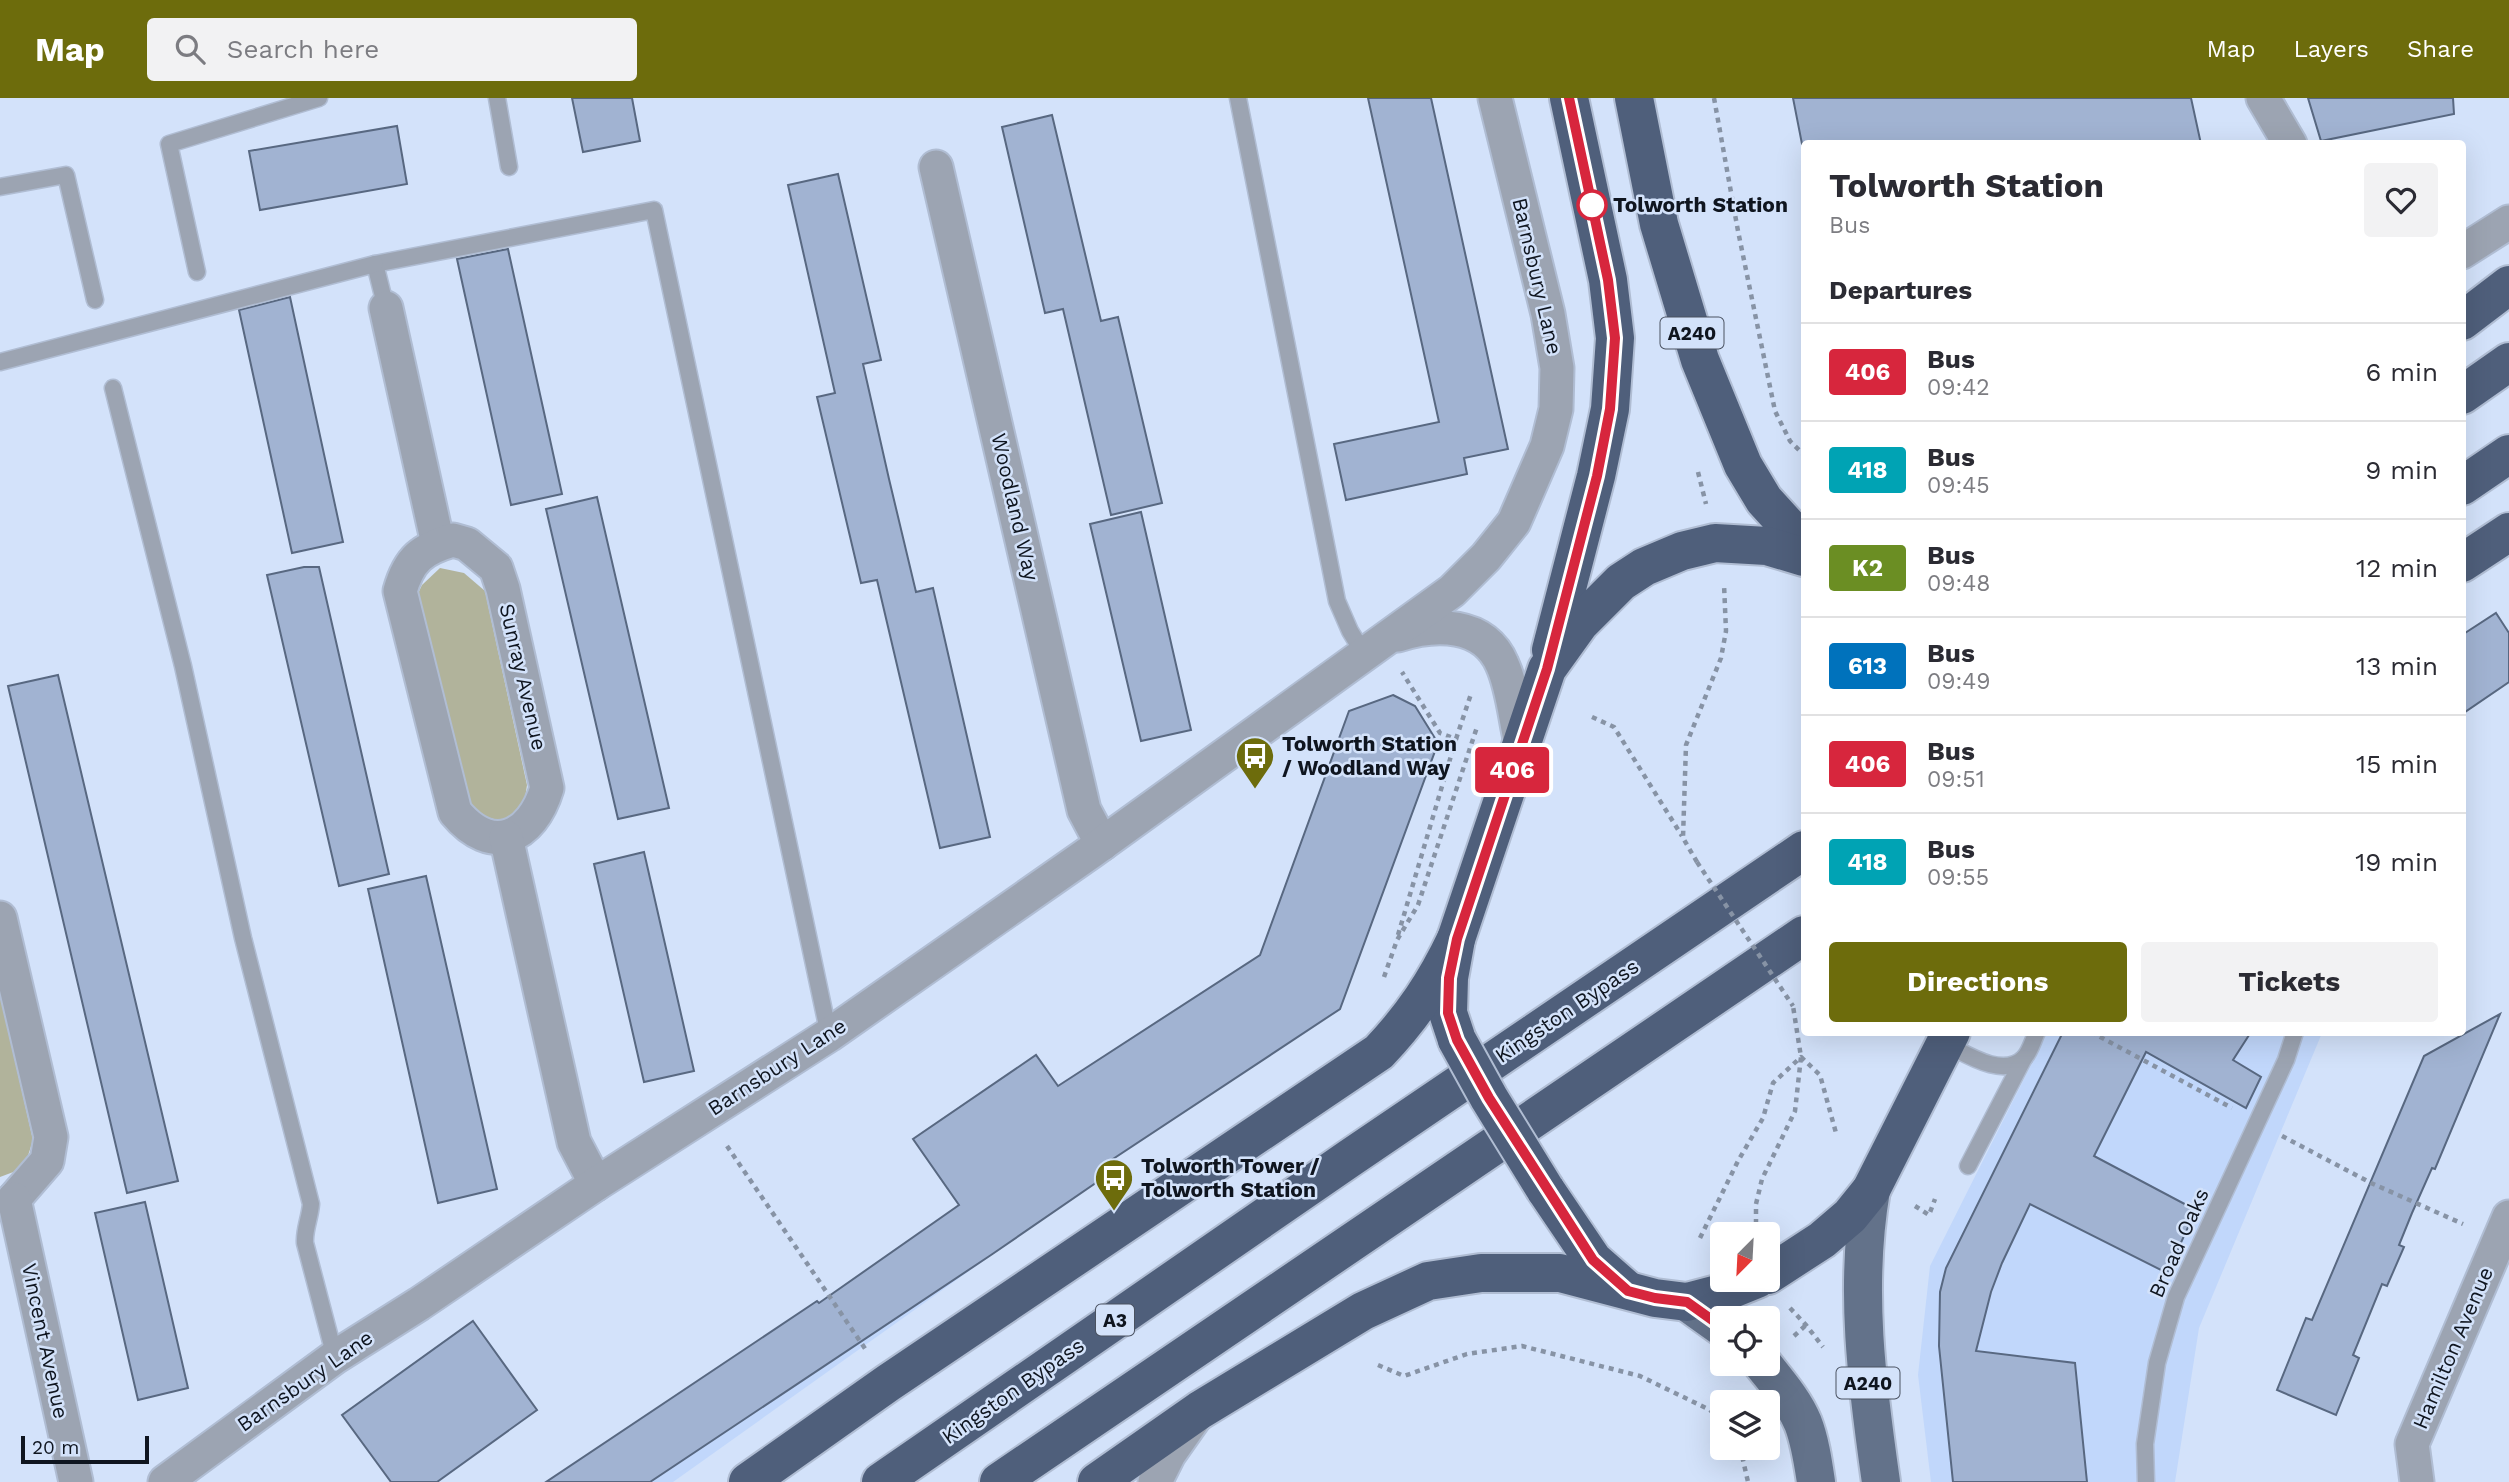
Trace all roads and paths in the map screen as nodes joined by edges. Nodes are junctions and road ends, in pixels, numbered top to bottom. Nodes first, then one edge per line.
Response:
1 (320, 98) edge
2 (497, 98) edge
3 (1238, 98) edge
4 (1495, 98) edge
5 (1569, 98) edge
6 (1634, 98) edge
7 (1714, 98) edge
8 (2263, 98) edge
9 (2288, 140) edge
10 (509, 167) dead end
11 (936, 167) dead end
12 (0, 187) edge
13 (2509, 222) edge
14 (2466, 249) edge
15 (375, 264) junction
16 (197, 272) dead end
17 (2509, 285) edge
18 (95, 300) dead end
19 (386, 308) joint
20 (2466, 318) edge
21 (0, 362) edge
22 (2509, 362) edge
23 (113, 388) dead end
24 (2466, 392) edge
25 (1801, 452) edge
26 (2509, 454) edge
27 (2466, 483) edge
28 (2509, 532) edge
29 (1801, 541) edge
30 (438, 544) junction
31 (1801, 556) edge
32 (2466, 560) edge
33 (1725, 586) dead end
34 (1373, 647) junction
35 (1547, 669) junction
36 (1475, 681) dead end
37 (1592, 716) dead end
38 (1478, 723) dead end
39 (1455, 739) junction
40 (1521, 744) junction
41 (506, 837) junction
42 (1683, 838) junction
43 (1102, 844) junction
44 (1801, 852) edge
45 (0, 918) edge
46 (1801, 937) edge
47 (1457, 939) junction
48 (1397, 940) junction
49 (1380, 988) dead end
50 (829, 1035) junction
51 (2035, 1036) edge
52 (2098, 1036) edge
53 (2294, 1036) edge
54 (1948, 1038) edge
55 (1801, 1057) junction
56 (2024, 1058) junction
57 (705, 1114) junction
58 (2257, 1122) junction
59 (1836, 1133) dead end
60 (1968, 1166) dead end
61 (596, 1184) junction
62 (1871, 1191) junction
63 (7, 1196) edge
64 (1935, 1199) dead end
65 (1915, 1206) dead end
66 (1755, 1222) edge
67 (2504, 1228) edge
68 (1700, 1238) dead end
69 (1780, 1267) edge
70 (1628, 1291) junction
71 (1725, 1292) edge
72 (1687, 1302) junction
73 (1710, 1319) edge
74 (1806, 1325) dead end
75 (1780, 1348) edge
76 (335, 1357) junction
77 (1378, 1365) dead end
78 (1780, 1375) edge
79 (888, 1383) junction
80 (1200, 1409) junction
81 (1710, 1410) edge
82 (1743, 1460) edge
83 (76, 1482) edge
84 (165, 1482) edge
85 (748, 1482) edge
86 (881, 1482) edge
87 (999, 1482) edge
88 (1097, 1482) edge
89 (1155, 1482) edge
90 (1748, 1482) edge
91 (1816, 1482) edge
92 (1881, 1482) edge
93 (2146, 1482) edge
94 (2417, 1482) edge

1 - 16 lane
2 - 10 lane
3 - 34 lane
4 - 34 street, Barnsbury Lane
5 - 35 highway
6 - 29 highway, A240
7 - 25 path
8 - 9 street
11 - 43 street, Woodland Way
12 - 18 lane
13 - 14 street
15 - 19 lane
15 - 21 lane
15 - 50 lane
17 - 20 highway
19 - 30 street
22 - 24 highway
23 - 76 lane
26 - 27 highway
28 - 32 highway
30 - 41 street
30 - 41 street, Sunray Avenue
31 - 35 highway
33 - 42 path
34 - 39 path
34 - 40 street, Barnsbury Lane
34 - 43 street, Barnsbury Lane
35 - 40 highway
36 - 39 path
37 - 42 path
38 - 48 path
39 - 48 path
40 - 47 highway
41 - 61 street
42 - 55 path, bridge
43 - 50 street, Barnsbury Lane
44 - 86 highway, Kingston Bypass / A3
45 - 63 street, Vincent Avenue
46 - 87 highway
47 - 70 highway, bridge
47 - 79 highway
48 - 49 path
50 - 57 street, Barnsbury Lane
51 - 56 lane
52 - 58 path
53 - 58 lane, Broad Oaks
54 - 56 lane
54 - 62 highway, A240
55 - 59 path
55 - 66 path
55 - 68 path
56 - 60 lane
57 - 61 street, Barnsbury Lane
57 - 79 path
58 - 67 path
58 - 93 lane, Broad Oaks
61 - 76 street, Barnsbury Lane
62 - 69 highway, A240
62 - 92 main road, A240
63 - 83 street, Vincent Avenue
64 - 65 path
67 - 94 street, Hamilton Avenue
70 - 72 highway
70 - 80 highway
71 - 72 highway
72 - 73 main road
74 - 75 path
76 - 84 street, Barnsbury Lane
77 - 81 path
78 - 91 main road
79 - 85 highway
80 - 88 highway
80 - 89 street
82 - 90 path

